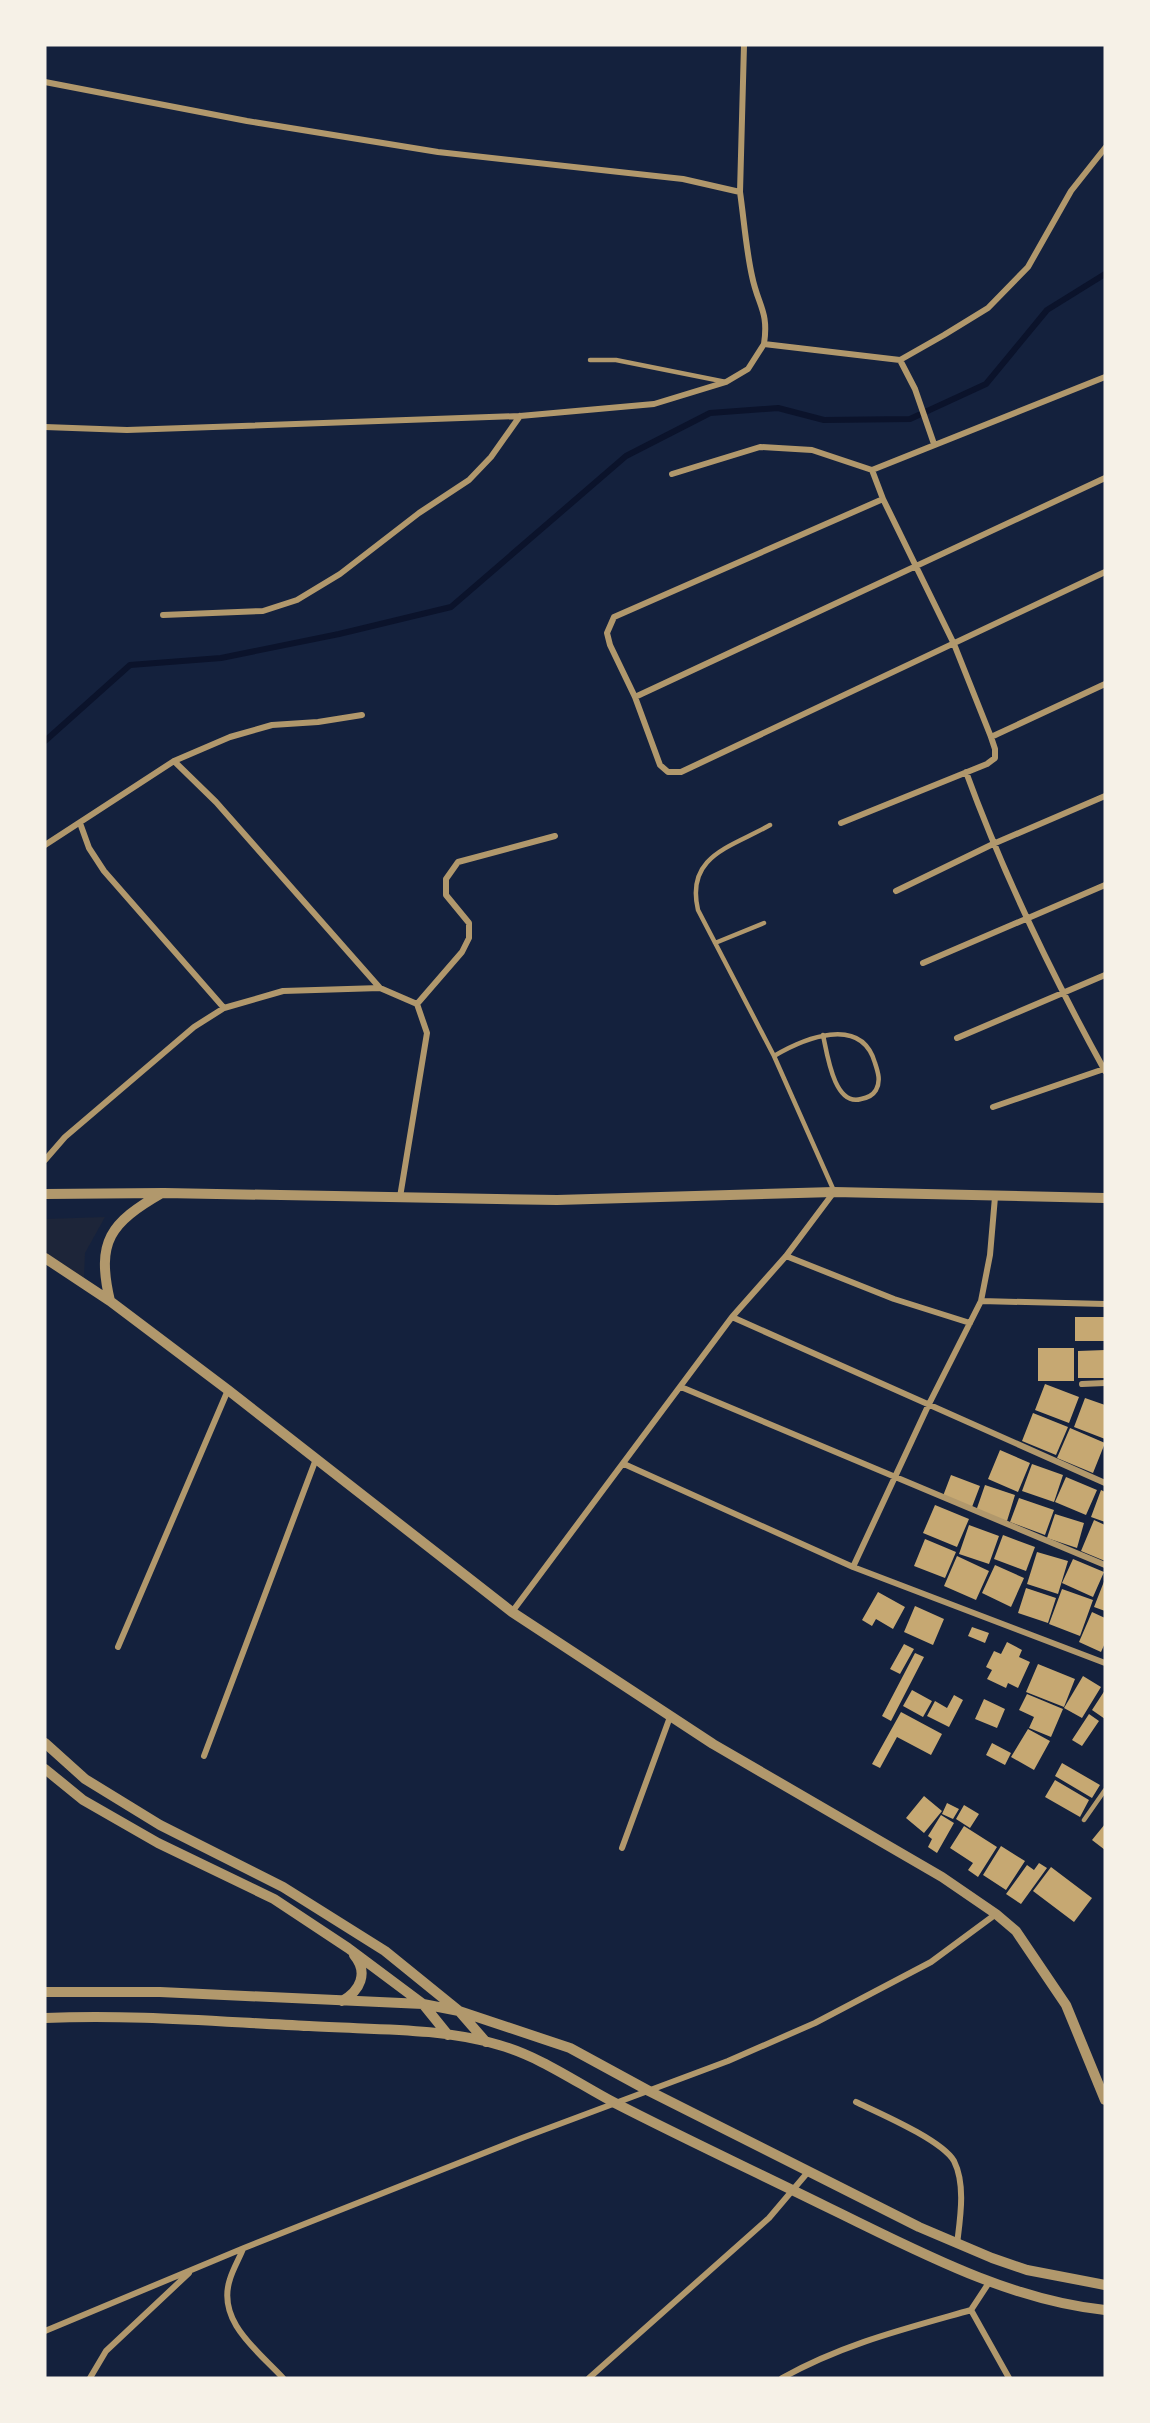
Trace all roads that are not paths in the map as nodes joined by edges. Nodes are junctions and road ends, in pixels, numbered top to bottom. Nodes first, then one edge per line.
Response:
1 (744, 45) edge
2 (45, 82) edge
3 (1105, 148) edge
4 (740, 192) junction
5 (764, 344) junction
6 (590, 360) dead end
7 (900, 360) junction
8 (1105, 377) edge
9 (726, 382) junction
10 (520, 416) junction
11 (45, 427) edge
12 (934, 444) junction
13 (872, 470) junction
14 (672, 474) dead end
15 (1105, 478) edge
16 (883, 499) junction
17 (916, 567) junction
18 (1105, 572) edge
19 (163, 615) dead end
20 (954, 644) junction
21 (1105, 684) edge
22 (635, 697) junction
23 (362, 715) dead end
24 (991, 737) junction
25 (174, 761) junction
26 (966, 772) junction
27 (1105, 796) edge
28 (80, 823) junction
29 (841, 823) dead end
30 (770, 825) dead end
31 (555, 836) dead end
32 (993, 844) junction
33 (45, 845) edge
34 (1105, 885) edge
35 (896, 891) dead end
36 (1028, 918) junction
37 (764, 923) dead end
38 (715, 943) junction
39 (923, 963) dead end
40 (1105, 975) edge
41 (380, 988) junction
42 (1062, 994) junction
43 (417, 1004) junction
44 (224, 1008) junction
45 (823, 1035) junction
46 (957, 1038) dead end
47 (774, 1056) junction
48 (1104, 1070) edge
49 (993, 1107) dead end
50 (45, 1160) edge
51 (164, 1192) junction
52 (834, 1192) junction
53 (45, 1194) edge
54 (1103, 1195) edge
55 (400, 1197) junction
56 (995, 1197) junction
57 (786, 1256) junction
58 (45, 1258) edge
59 (110, 1301) junction
60 (981, 1301) junction
61 (1105, 1304) edge
62 (732, 1317) junction
63 (970, 1323) junction
64 (1105, 1383) edge
65 (1082, 1384) dead end
66 (681, 1387) junction
67 (228, 1390) junction
68 (928, 1406) junction
69 (316, 1459) junction
70 (624, 1464) junction
71 (894, 1478) junction
72 (1105, 1483) edge
73 (1105, 1565) edge
74 (853, 1566) junction
75 (512, 1612) junction
76 (118, 1647) dead end
77 (1105, 1663) edge
78 (670, 1717) junction
79 (45, 1743) edge
80 (204, 1756) dead end
81 (45, 1769) edge
82 (1105, 1790) edge
83 (1084, 1820) dead end
84 (622, 1848) dead end
85 (996, 1914) junction
86 (348, 1948) junction
87 (45, 1992) edge
88 (341, 2002) junction
89 (423, 2004) junction
90 (459, 2011) junction
91 (45, 2018) edge
92 (448, 2035) junction
93 (486, 2042) junction
94 (649, 2091) junction
95 (1105, 2100) edge
96 (614, 2102) junction
97 (856, 2102) dead end
98 (808, 2172) junction
99 (794, 2191) junction
100 (957, 2244) junction
101 (243, 2248) junction
102 (194, 2269) junction
103 (990, 2281) junction
104 (1105, 2285) edge
105 (971, 2310) junction
106 (1105, 2310) edge
107 (45, 2331) edge
108 (90, 2378) edge
109 (283, 2378) edge
110 (589, 2378) edge
111 (782, 2378) edge
112 (1010, 2378) edge

1 - 4 street
2 - 4 street
3 - 7 street
4 - 5 street
5 - 7 street
5 - 9 street
6 - 9 lane
7 - 12 street
8 - 12 street
9 - 10 street
10 - 11 street
10 - 19 street
12 - 13 street
13 - 14 street
13 - 16 street
15 - 17 street
16 - 17 street
16 - 22 street
17 - 20 street
17 - 22 street
18 - 20 street
20 - 22 street
20 - 24 street
21 - 24 street
23 - 25 street
24 - 26 street
25 - 28 street
25 - 41 street
26 - 29 street
26 - 32 street
27 - 32 street
28 - 33 street
28 - 44 street
30 - 38 lane
31 - 43 street
32 - 35 street
32 - 36 street
34 - 36 street
36 - 39 street
36 - 42 street
37 - 38 lane
38 - 47 lane
40 - 42 street
41 - 43 street
41 - 44 street
42 - 46 street
42 - 48 street
43 - 55 street
44 - 50 street
45 - 45 lane
45 - 47 lane
47 - 52 lane
48 - 49 street
51 - 53 street
51 - 55 street
51 - 59 street
52 - 55 street
52 - 56 street
52 - 57 street
54 - 56 street
56 - 60 street
57 - 62 street
57 - 63 street
58 - 59 street
59 - 67 street
60 - 61 street
60 - 63 street
62 - 66 street
62 - 68 street
63 - 68 street
64 - 65 street
66 - 70 street
66 - 71 street
67 - 69 street
67 - 76 street
68 - 71 street
68 - 72 street
69 - 75 street
69 - 80 street
70 - 74 street
70 - 75 street
71 - 73 street
71 - 74 street
74 - 77 street
75 - 78 street
78 - 84 street
78 - 85 street
79 - 90 street
81 - 86 street
82 - 83 lane
85 - 94 street
85 - 95 street
86 - 88 street
86 - 89 street
87 - 88 street
88 - 89 street
89 - 90 street
89 - 92 street
90 - 93 street
90 - 94 street
91 - 92 street
92 - 93 street
93 - 96 street
94 - 96 street
94 - 98 street
96 - 99 street
96 - 101 street
97 - 100 street
98 - 99 street
98 - 100 street
99 - 103 street
99 - 110 street
100 - 104 street
101 - 102 street
101 - 109 street
102 - 107 street
102 - 108 street
103 - 105 street
103 - 106 street
105 - 111 street
105 - 112 street

